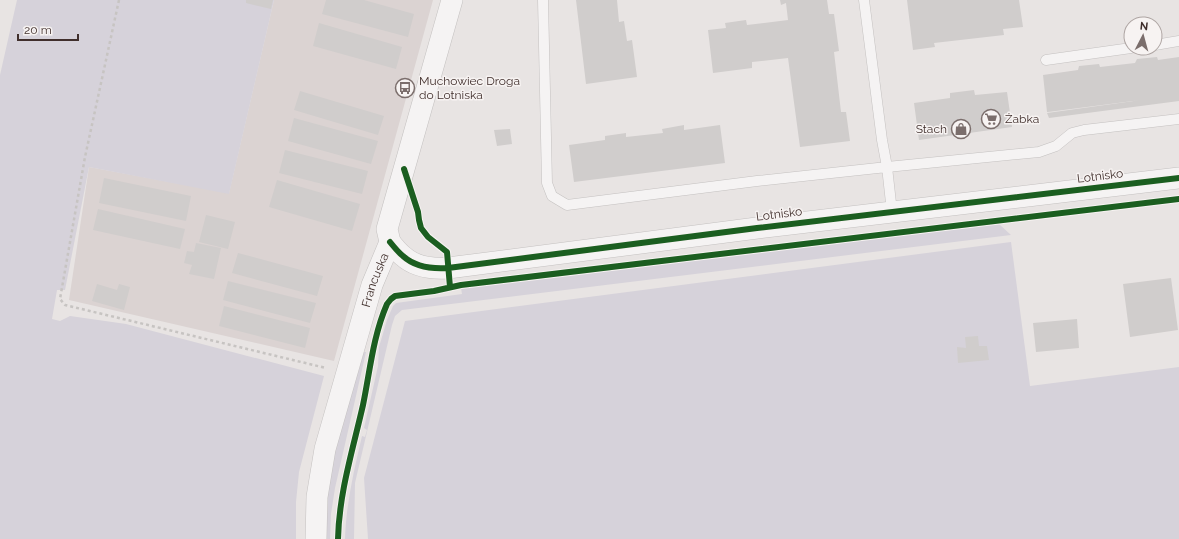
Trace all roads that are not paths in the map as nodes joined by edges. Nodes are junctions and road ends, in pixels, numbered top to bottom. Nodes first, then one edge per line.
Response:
1 (452, 0) edge
2 (543, 0) edge
3 (864, 0) edge
4 (1179, 41) edge
5 (1163, 44) edge
6 (1123, 49) edge
7 (1046, 60) dead end
8 (1179, 119) edge
9 (887, 166) junction
10 (1179, 178) edge
11 (892, 212) junction
12 (390, 242) junction
13 (316, 539) edge

1 - 12 street, Francuska
2 - 9 lane
3 - 9 lane
4 - 5 lane
6 - 7 lane
8 - 9 lane
9 - 11 lane
10 - 11 street, Lotnisko
11 - 12 street, Lotnisko
12 - 13 street, Francuska

